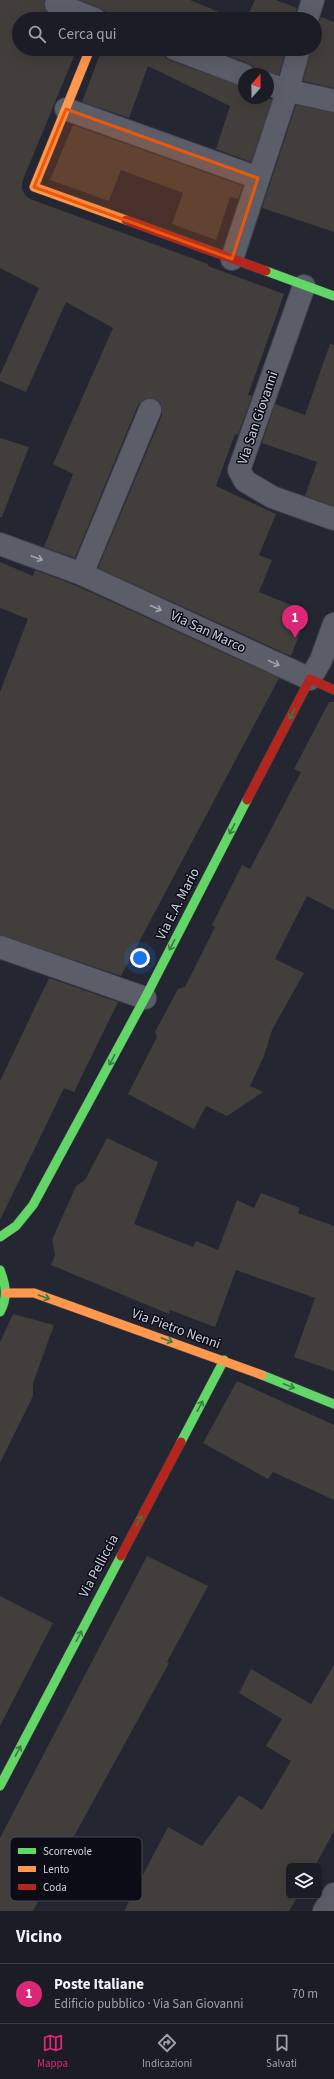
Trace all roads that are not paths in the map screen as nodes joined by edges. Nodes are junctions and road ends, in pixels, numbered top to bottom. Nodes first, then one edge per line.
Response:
1 (313, 0) edge
2 (56, 4) dead end
3 (77, 12) edge
4 (309, 12) edge
5 (87, 56) edge
6 (194, 56) edge
7 (294, 56) edge
8 (238, 73) edge
9 (277, 88) edge
10 (334, 102) edge
11 (66, 109) junction
12 (258, 178) junction
13 (232, 259) junction
14 (304, 286) junction
15 (334, 296) edge
16 (150, 410) dead end
17 (334, 519) edge
18 (0, 544) edge
19 (82, 574) junction
20 (334, 624) edge
21 (310, 679) junction
22 (334, 690) edge
23 (0, 947) edge
24 (145, 998) junction
25 (0, 1237) edge
26 (0, 1270) edge
27 (6, 1293) junction
28 (0, 1312) edge
29 (224, 1360) junction
30 (334, 1404) edge
31 (0, 1786) edge
32 (334, 1894) edge
33 (324, 1911) edge

1 - 4 street
2 - 3 street
5 - 11 main road
6 - 8 street
7 - 9 street
9 - 10 street
9 - 12 street
11 - 12 street
11 - 13 main road
12 - 13 street
13 - 14 main road
14 - 15 main road
14 - 17 street, Via San Giovanni
16 - 19 street
18 -> 19 street, Via San Marco
19 -> 21 street, Via San Marco
20 - 21 street
21 - 22 main road, Via San Marco
21 -> 24 main road, Via E.A. Mario
23 - 24 street
24 -> 25 main road, Via E.A. Mario
26 - 27 main road
27 - 28 main road
27 -> 29 main road, Via Pietro Nenni
29 -> 30 main road, Via Pietro Nenni
31 -> 29 main road, Via Pelliccia
32 - 33 street

